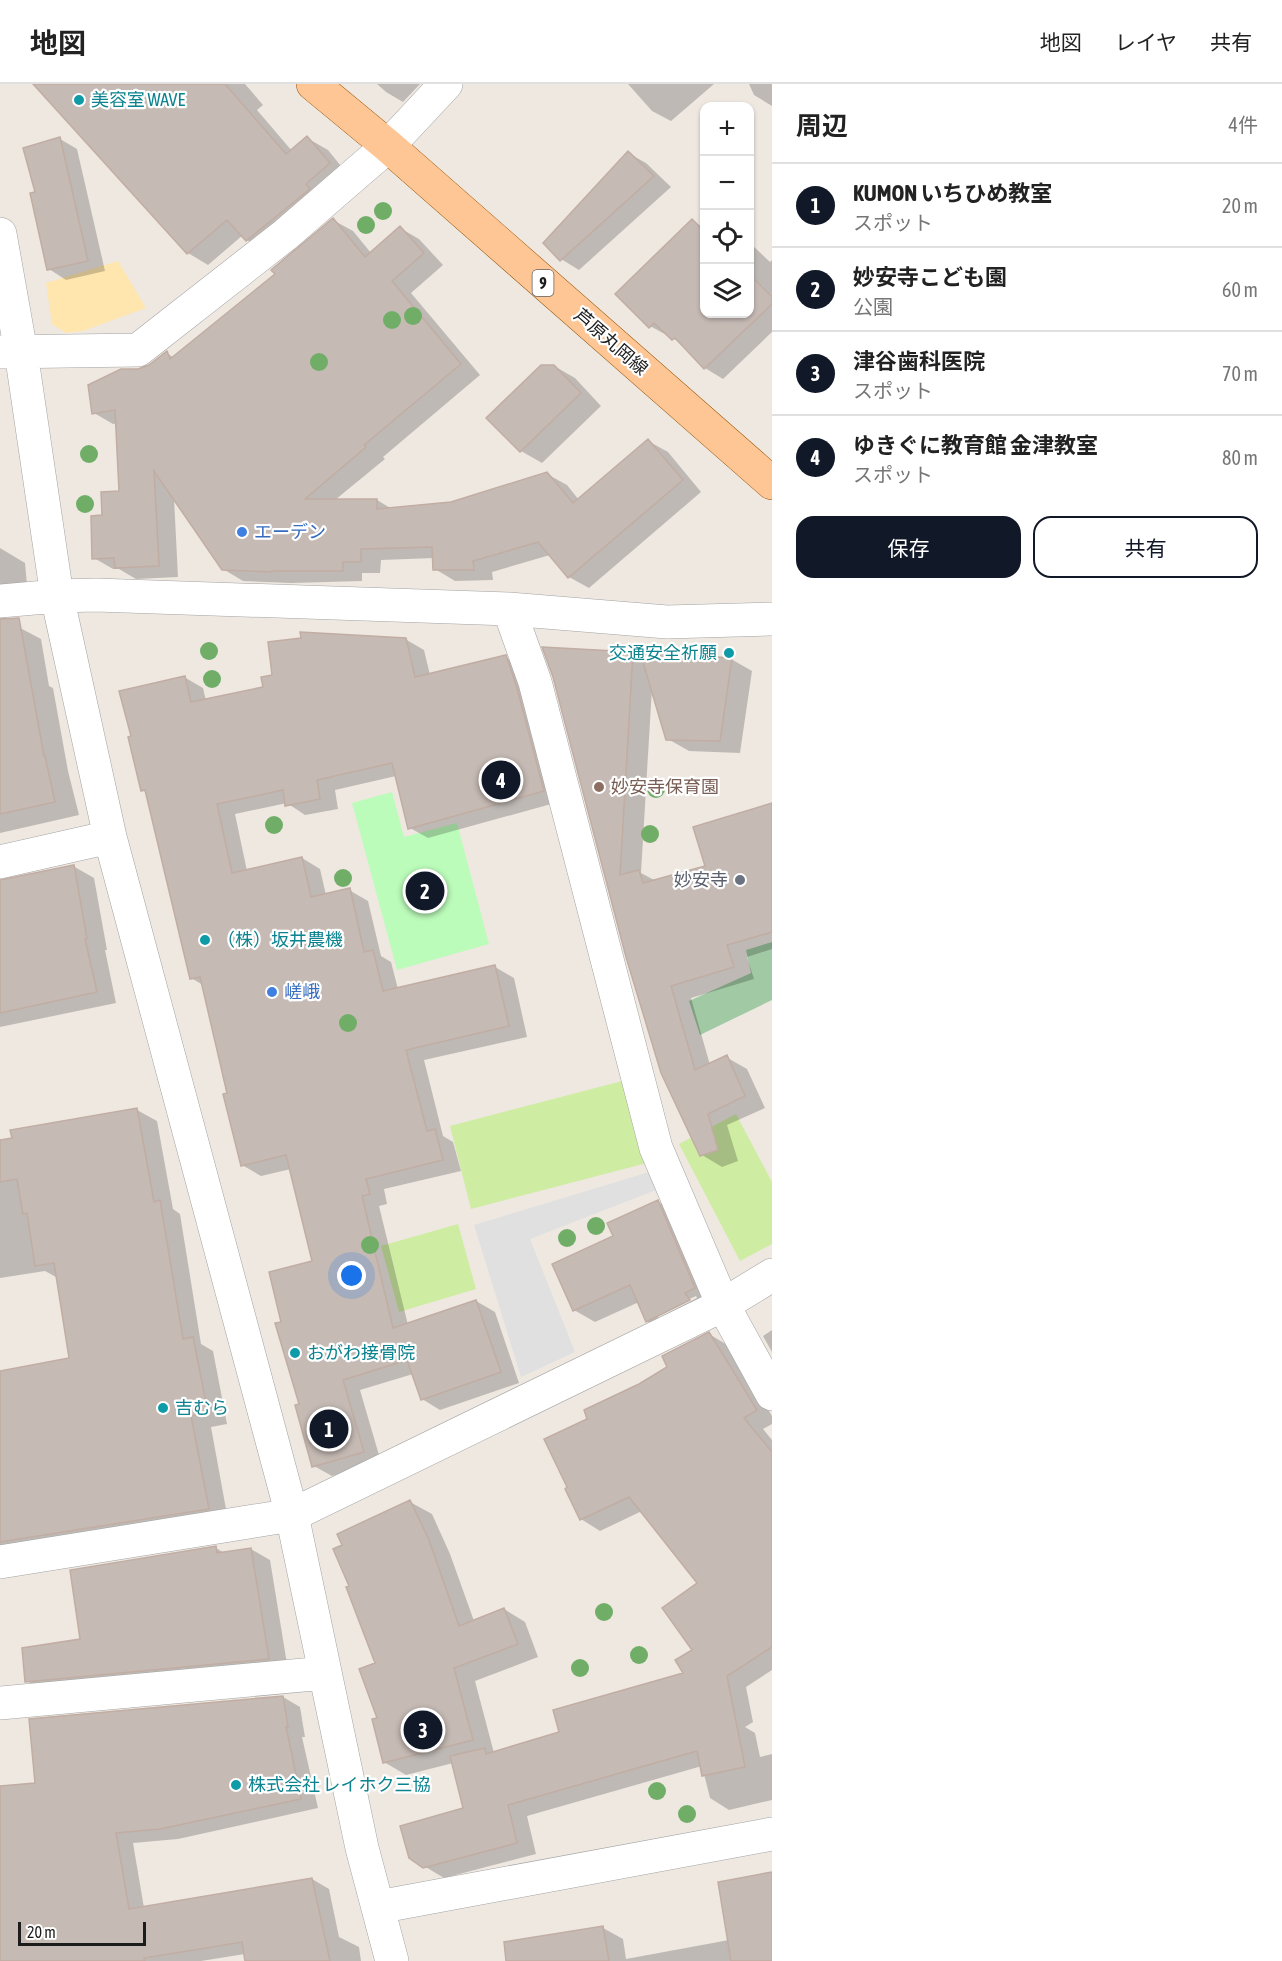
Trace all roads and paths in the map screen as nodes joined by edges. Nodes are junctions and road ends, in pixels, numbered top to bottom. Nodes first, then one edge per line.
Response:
1 (313, 84) edge
2 (446, 84) edge
3 (388, 146) junction
4 (0, 234) edge
5 (11, 352) edge
6 (772, 483) edge
7 (57, 596) junction
8 (0, 601) edge
9 (509, 609) junction
10 (772, 619) edge
11 (110, 837) junction
12 (0, 862) edge
13 (772, 1275) edge
14 (723, 1305) junction
15 (772, 1394) edge
16 (292, 1515) junction
17 (0, 1562) edge
18 (325, 1673) junction
19 (0, 1703) edge
20 (772, 1834) edge
21 (378, 1907) junction
22 (392, 1961) edge

1 - 3 main road, 芦原丸岡線 / 9
2 - 3 street
3 - 5 street
3 - 6 main road, 芦原丸岡線 / 9
4 - 5 street
5 - 7 street
7 - 8 street
7 - 9 street
7 - 11 street
9 - 10 street
9 - 14 street
11 - 12 street
11 - 16 street
13 - 14 street
14 - 15 street
14 - 16 street
16 - 17 street
16 - 18 street
18 - 19 street
18 - 21 street
20 - 21 street
21 - 22 street

